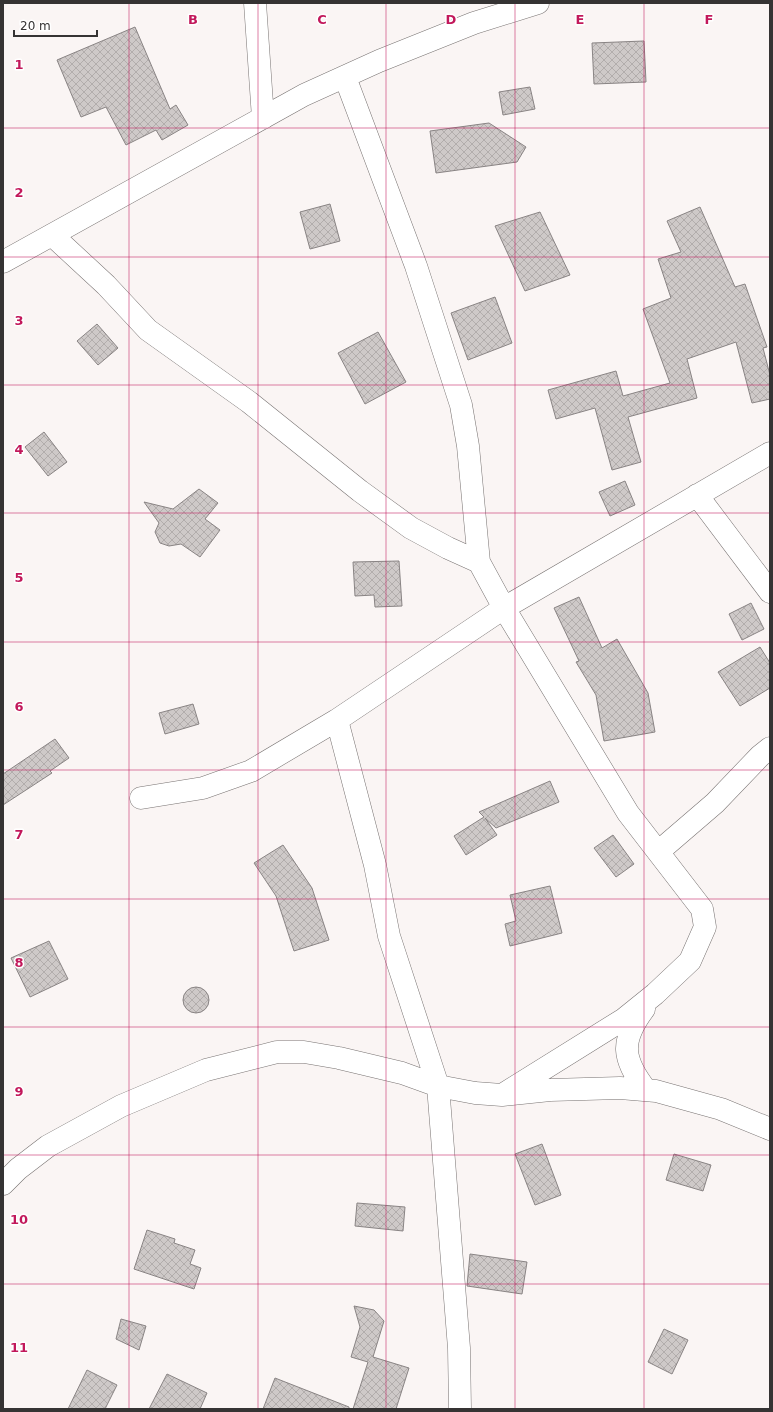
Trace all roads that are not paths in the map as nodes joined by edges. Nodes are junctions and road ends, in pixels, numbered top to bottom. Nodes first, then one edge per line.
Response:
1 (255, 3) edge
2 (538, 3) edge
3 (345, 77) junction
4 (263, 118) junction
5 (52, 235) junction
6 (3, 262) edge
7 (770, 452) edge
8 (697, 495) junction
9 (479, 562) junction
10 (770, 592) edge
11 (504, 608) junction
12 (337, 720) junction
13 (770, 748) edge
14 (141, 798) dead end
15 (658, 852) junction
16 (656, 994) junction
17 (438, 1086) junction
18 (646, 1090) junction
19 (502, 1095) junction
20 (770, 1129) edge
21 (3, 1184) edge
22 (460, 1409) edge

1 - 4 street
2 - 3 street
3 - 4 street
3 - 9 street
4 - 5 street
5 - 6 street
5 - 9 street
7 - 8 street
8 - 10 street
8 - 11 street
9 - 11 street
11 - 12 street
11 - 15 street
12 - 14 street
12 - 17 street
13 - 15 street
15 - 16 street
16 - 18 street
16 - 19 street
17 - 19 street
17 - 21 street
17 - 22 street
18 - 19 street
18 - 20 street

